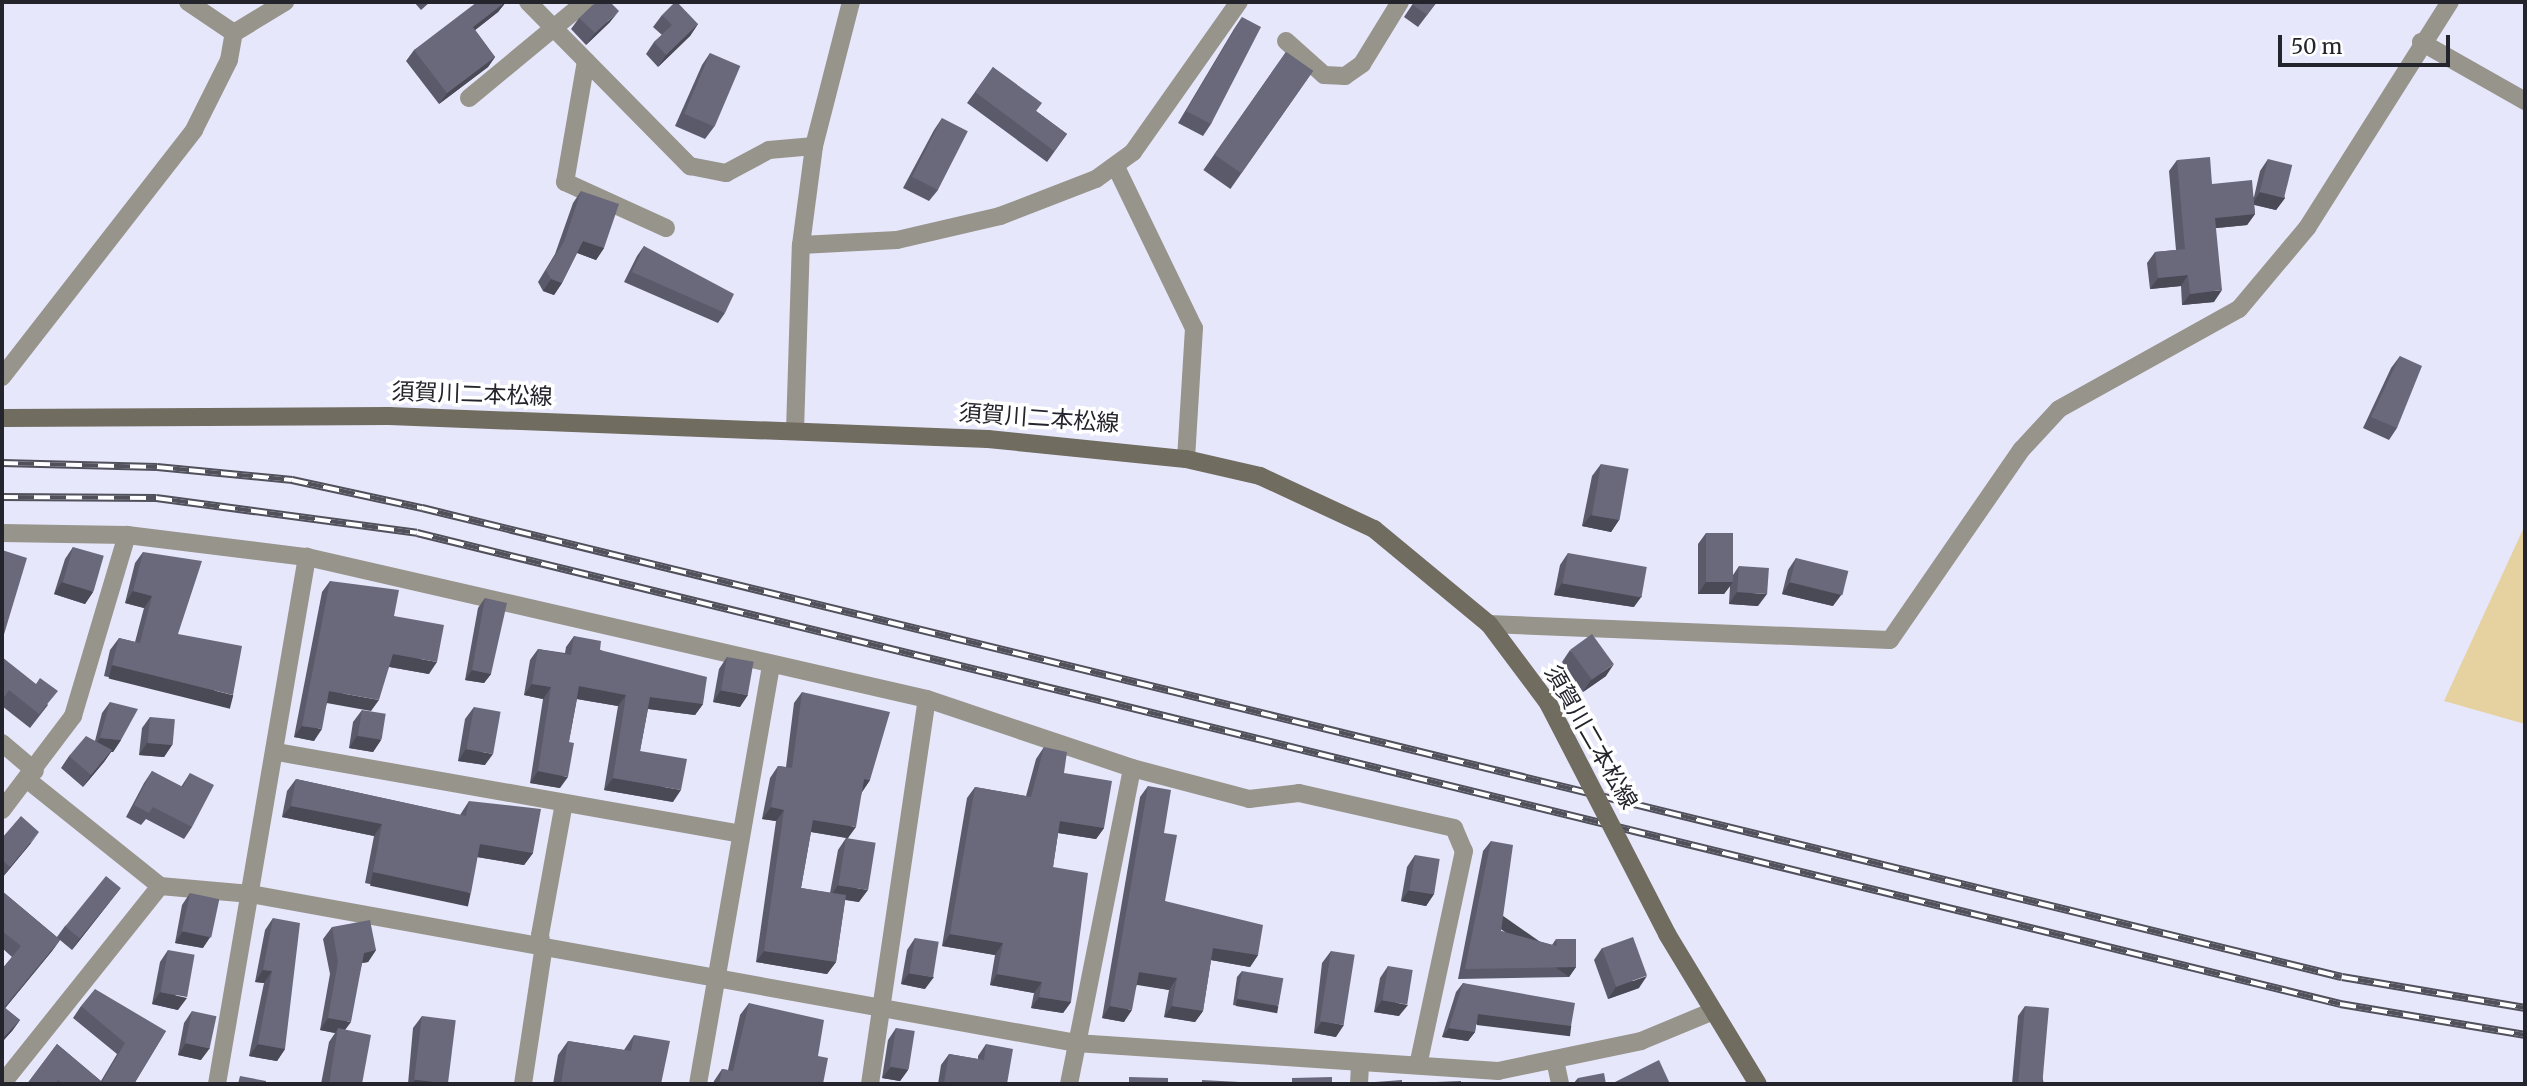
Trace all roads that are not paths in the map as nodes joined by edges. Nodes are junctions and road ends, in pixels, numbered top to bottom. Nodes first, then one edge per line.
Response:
1 (188, 2) edge
2 (285, 2) edge
3 (528, 2) edge
4 (585, 2) edge
5 (851, 2) edge
6 (1239, 2) edge
7 (1400, 2) edge
8 (2450, 2) edge
9 (556, 30) junction
10 (234, 33) junction
11 (1286, 41) dead end
12 (2421, 42) junction
13 (586, 61) junction
14 (469, 98) dead end
15 (2525, 101) edge
16 (814, 146) junction
17 (1116, 167) junction
18 (666, 228) dead end
19 (801, 245) junction
20 (2, 377) edge
21 (2, 418) edge
22 (795, 431) junction
23 (1186, 459) junction
24 (2, 533) edge
25 (127, 535) junction
26 (307, 557) junction
27 (1489, 624) junction
28 (771, 666) junction
29 (927, 699) junction
30 (2, 743) edge
31 (277, 752) junction
32 (1132, 768) junction
33 (32, 776) junction
34 (564, 803) junction
35 (2, 810) edge
36 (741, 834) junction
37 (160, 886) junction
38 (251, 894) junction
39 (542, 951) junction
40 (717, 979) junction
41 (883, 1012) junction
42 (1711, 1012) junction
43 (1076, 1043) junction
44 (1555, 1060) junction
45 (1360, 1062) junction
46 (1418, 1065) junction
47 (2, 1084) edge
48 (217, 1084) edge
49 (523, 1084) edge
50 (698, 1084) edge
51 (870, 1084) edge
52 (1069, 1084) edge
53 (1359, 1084) edge
54 (1560, 1084) edge
55 (1758, 1084) edge

1 - 10 street
2 - 10 street
3 - 9 street
4 - 9 street
5 - 16 street
6 - 17 street
7 - 11 street
8 - 12 street
9 - 13 street
9 - 14 street
10 - 20 street
12 - 15 street
12 - 27 street
13 - 16 street
13 - 18 street
16 - 19 street
17 - 19 street
17 - 23 street
19 - 22 street
21 - 22 main road, 須賀川二本松線
22 - 23 main road, 須賀川二本松線
23 - 27 main road, 須賀川二本松線
24 - 25 street
25 - 26 street
25 - 33 street
26 - 28 street
26 - 31 street
27 - 42 main road, 須賀川二本松線, bridge
28 - 29 street
28 - 36 street
29 - 32 street
29 - 41 street
30 - 33 street
31 - 34 street
31 - 38 street
32 - 43 street
32 - 46 street
33 - 35 street
33 - 37 street
34 - 36 street
34 - 39 street
36 - 40 street
37 - 38 street
37 - 47 street
38 - 39 street
38 - 48 street
39 - 40 street
39 - 49 street
40 - 41 street
40 - 50 street
41 - 43 street
41 - 51 street
42 - 44 street
42 - 55 main road, 須賀川二本松線
43 - 45 street
43 - 52 street
44 - 46 street
44 - 54 street
45 - 46 street
45 - 53 street

